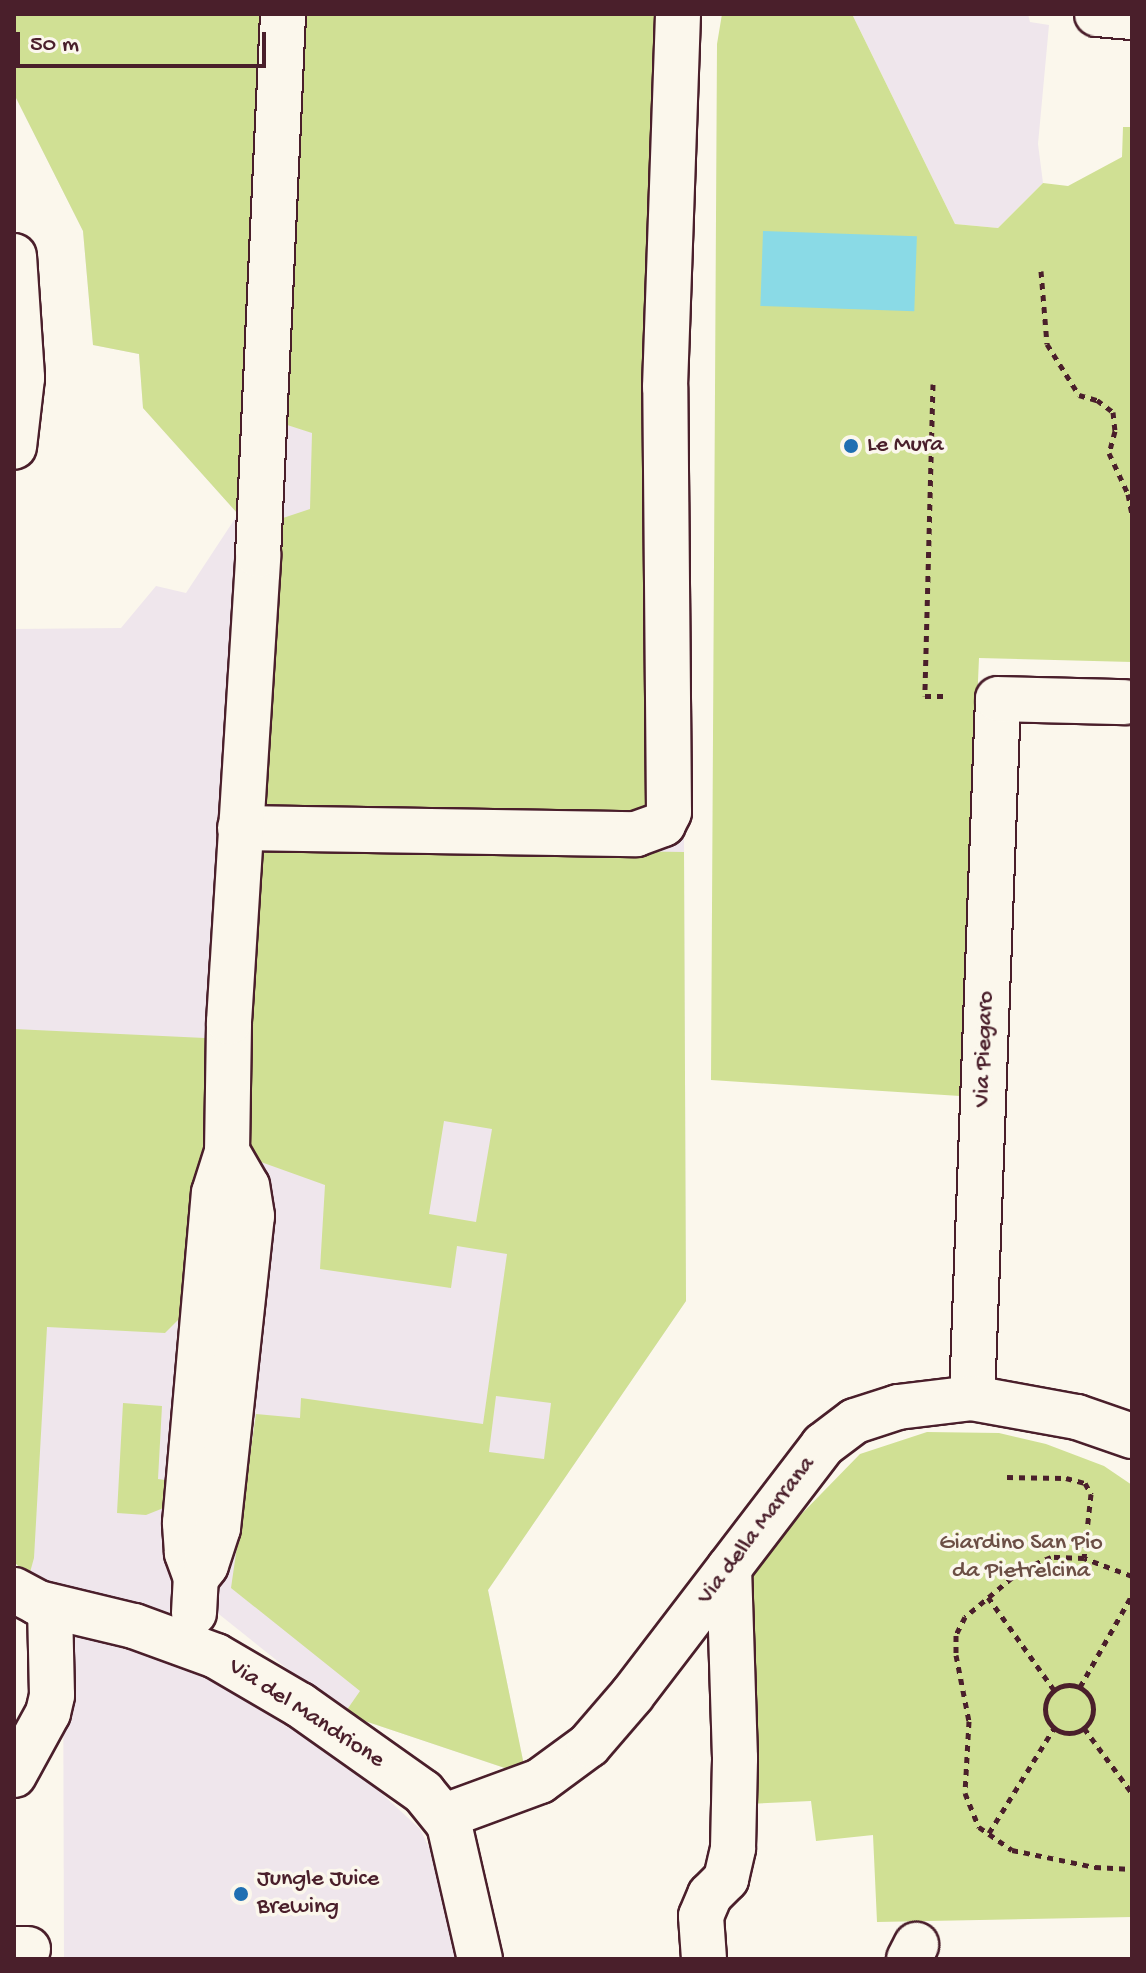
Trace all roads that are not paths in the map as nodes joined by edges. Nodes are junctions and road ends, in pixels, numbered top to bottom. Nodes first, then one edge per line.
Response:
1 (283, 14) edge
2 (678, 14) edge
3 (1097, 14) edge
4 (1132, 17) edge
5 (14, 256) edge
6 (14, 447) edge
7 (1125, 702) dead end
8 (240, 828) junction
9 (972, 1398) junction
10 (1132, 1436) edge
11 (729, 1568) junction
12 (195, 1596) dead end
13 (32, 1599) edge
14 (14, 1775) edge
15 (445, 1816) junction
16 (480, 1959) edge
17 (704, 1959) edge

1 - 8 street
2 - 8 street
3 - 4 street
5 - 6 street
7 - 9 street, Via Piegaro
8 - 12 street
9 - 10 street, Via della Marrana
9 - 11 street, Via della Marrana
11 - 15 street, Via della Marrana
11 - 17 street
13 - 14 street
13 - 15 street, Via del Mandrione
15 - 16 street, Via del Mandrione

